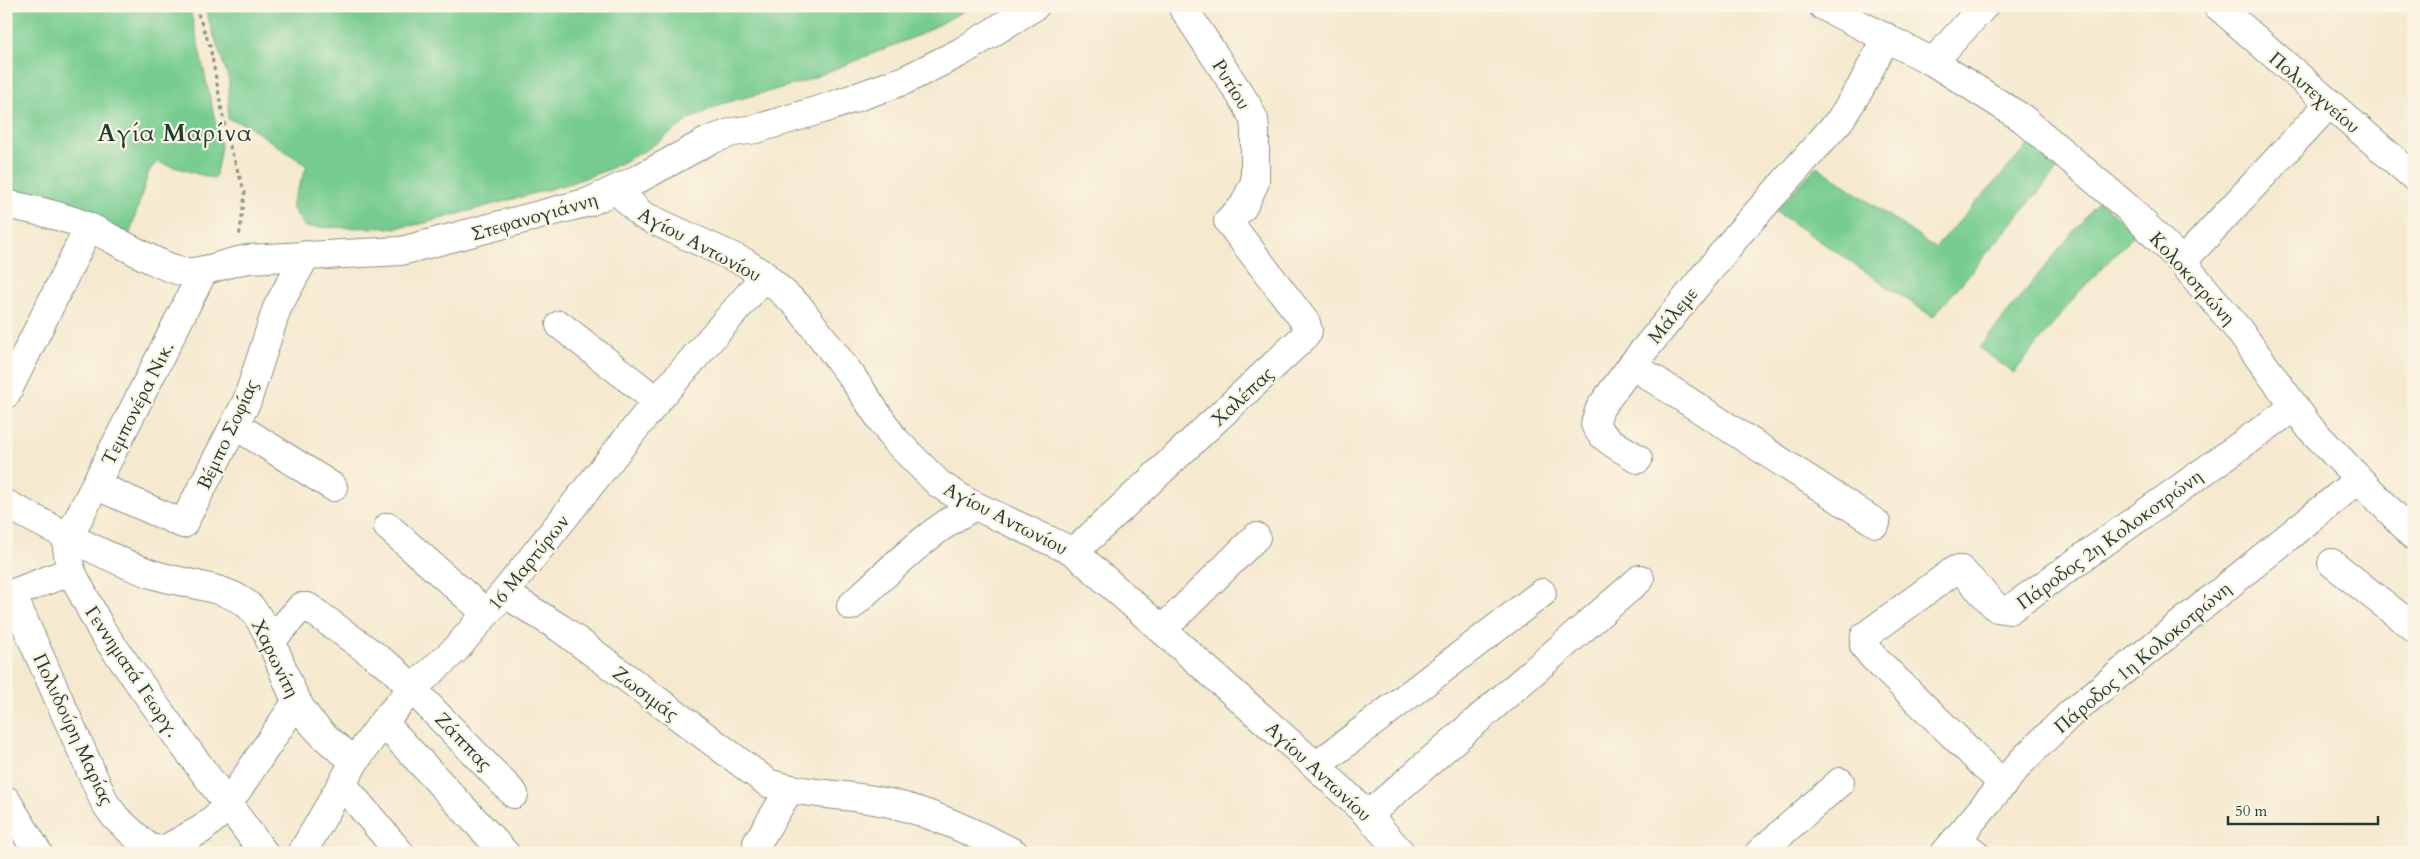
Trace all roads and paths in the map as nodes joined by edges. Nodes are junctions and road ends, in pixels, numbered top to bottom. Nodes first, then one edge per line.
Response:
1 (195, 6) edge
2 (1036, 6) edge
3 (1182, 6) edge
4 (1823, 6) edge
5 (1984, 6) edge
6 (2218, 6) edge
7 (1886, 36) junction
8 (1933, 62) junction
9 (2329, 104) junction
10 (2414, 177) edge
11 (617, 190) junction
12 (6, 204) edge
13 (1228, 221) joint
14 (89, 228) junction
15 (306, 256) junction
16 (235, 260) junction
17 (2182, 262) junction
18 (204, 270) junction
19 (765, 276) junction
20 (560, 325) dead end
21 (1632, 365) junction
22 (6, 394) edge
23 (657, 401) junction
24 (2293, 408) junction
25 (235, 425) junction
26 (1638, 458) dead end
27 (2358, 480) junction
28 (95, 485) junction
29 (333, 487) dead end
30 (6, 504) edge
31 (975, 506) junction
32 (1876, 523) dead end
33 (388, 527) dead end
34 (2414, 536) edge
35 (69, 537) junction
36 (1256, 537) dead end
37 (1074, 552) junction
38 (2332, 563) dead end
39 (70, 571) junction
40 (1640, 579) dead end
41 (1542, 593) dead end
42 (9, 595) edge
43 (495, 603) junction
44 (852, 606) dead end
45 (2414, 628) edge
46 (1163, 629) junction
47 (270, 642) junction
48 (413, 688) junction
49 (297, 701) junction
50 (384, 722) junction
51 (1316, 766) junction
52 (349, 772) junction
53 (1840, 782) dead end
54 (2003, 784) junction
55 (790, 789) junction
56 (514, 794) dead end
57 (6, 800) edge
58 (228, 804) junction
59 (1368, 816) junction
60 (1959, 848) edge
61 (167, 849) edge
62 (38, 853) edge
63 (264, 853) edge
64 (302, 853) edge
65 (400, 853) edge
66 (505, 853) edge
67 (760, 853) edge
68 (1014, 853) edge
69 (1401, 853) edge
70 (1759, 853) edge

1 - 16 path
2 - 11 street, Στεφανογιάννη
3 - 13 street, Ρυτίου
4 - 7 street
5 - 8 street
6 - 9 street, Πολυτεχνείου
7 - 8 street
7 - 21 street, Μάλεμε
8 - 17 street, Κολοκοτρώνη
9 - 10 street, Πολυτεχνείου
9 - 17 street
11 - 15 street, Στεφανογιάννη
11 - 19 street, Αγίου Αντωνίου
12 - 14 street, Στεφανογιάννη
13 - 37 street, Χαλέπας
14 - 18 street, Στεφανογιάννη
14 - 22 street
15 - 16 street, Στεφανογιάννη
15 - 25 street, Βέμπο Σοφίας
16 - 18 street, Στεφανογιάννη
17 - 24 street, Κολοκοτρώνη
18 - 28 street, Τεμπονέρα Νικ.
19 - 23 street, 16 Μαρτύρων
19 - 31 street, Αγίου Αντωνίου
20 - 23 street
21 - 26 street, Μάλεμε
21 - 32 street
23 - 43 street, 16 Μαρτύρων
24 - 27 street, Κολοκοτρώνη
24 - 54 street, Πάροδος 2η Κολοκοτρώνη
25 - 28 street, Βέμπο Σοφίας
25 - 29 street
27 - 34 street, Κολοκοτρώνη
27 - 54 street, Πάροδος 1η Κολοκοτρώνη
28 - 35 street, Τεμπονέρα Νικ.
30 - 35 street
31 - 37 street, Αγίου Αντωνίου
31 - 44 street
33 - 43 street, Ζωσιμάς
35 - 39 street, Γεννηματά Γεωργ.
35 - 47 street, Χαρωνίτη
36 - 46 street
37 - 46 street, Αγίου Αντωνίου
38 - 45 street
39 - 42 street
39 - 58 street, Γεννηματά Γεωργ.
40 - 59 street
41 - 51 street
42 - 61 street, Πολυδούρη Μαρίας
43 - 48 street, 16 Μαρτύρων
43 - 55 street, Ζωσιμάς
46 - 51 street, Αγίου Αντωνίου
47 - 48 street, Ζάππας
47 - 49 street, Χαρωνίτη
48 - 50 street, 16 Μαρτύρων
48 - 56 street, Ζάππας
49 - 52 street, Χαρωνίτη
49 - 58 street
50 - 52 street, 16 Μαρτύρων
50 - 66 street
51 - 59 street, Αγίου Αντωνίου
52 - 64 street, 16 Μαρτύρων
52 - 65 street, Χαρωνίτη
53 - 70 street
54 - 60 street, Πάροδος 1η Κολοκοτρώνη
55 - 67 street
55 - 68 street, Ζωσιμάς
57 - 62 street
58 - 61 street
58 - 63 street, Γεννηματά Γεωργ.
59 - 69 street, Αγίου Αντωνίου

